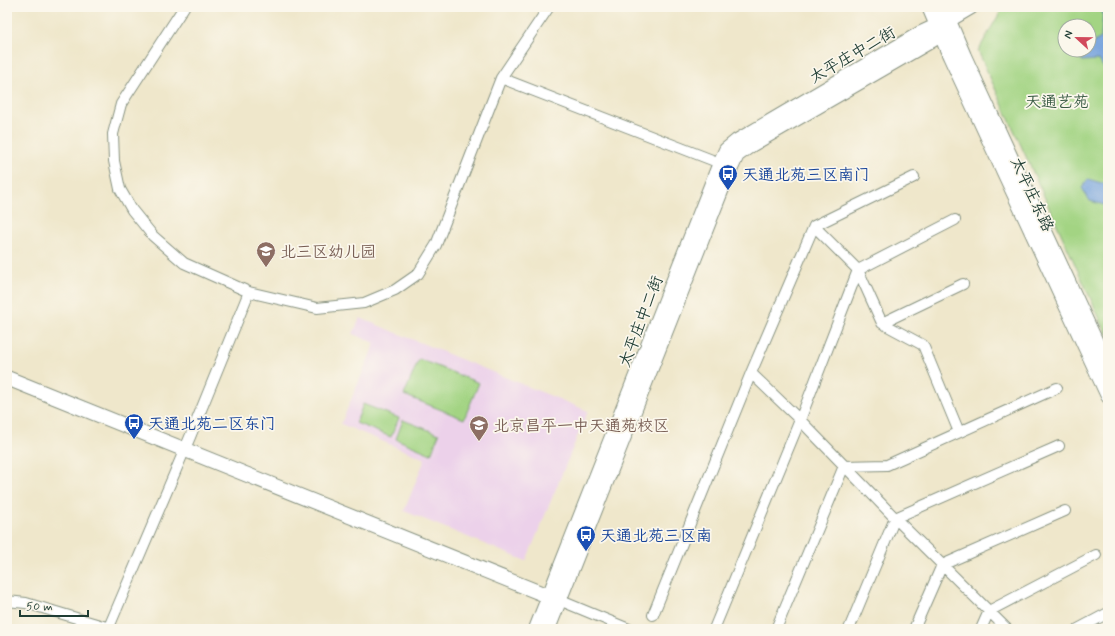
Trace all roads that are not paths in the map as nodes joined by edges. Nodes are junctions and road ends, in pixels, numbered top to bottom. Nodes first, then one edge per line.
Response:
1 (184, 7) edge
2 (549, 7) edge
3 (929, 7) edge
4 (943, 7) edge
5 (971, 7) edge
6 (942, 27) junction
7 (501, 78) junction
8 (725, 165) junction
9 (914, 177) dead end
10 (955, 220) dead end
11 (814, 226) junction
12 (858, 270) junction
13 (963, 284) dead end
14 (249, 292) junction
15 (882, 323) junction
16 (1108, 368) edge
17 (751, 373) junction
18 (7, 378) edge
19 (1056, 388) dead end
20 (1108, 396) edge
21 (800, 420) junction
22 (959, 432) junction
23 (1059, 446) dead end
24 (184, 450) junction
25 (844, 466) junction
26 (1065, 511) dead end
27 (895, 518) junction
28 (1096, 555) dead end
29 (942, 565) junction
30 (554, 598) junction
31 (7, 601) edge
32 (989, 611) junction
33 (1108, 613) edge
34 (653, 615) dead end
35 (111, 628) edge
36 (536, 629) edge
37 (548, 629) edge
38 (629, 629) edge
39 (714, 629) edge
40 (776, 629) edge
41 (849, 629) edge
42 (914, 629) edge
43 (981, 629) edge
44 (1007, 629) edge
45 (1078, 629) edge

1 - 14 street
2 - 7 street
3 - 6 main road, 太平庄东路
4 - 6 main road, 太平庄东路
5 - 6 main road, 太平庄中二街
6 - 8 main road, 太平庄中二街
6 - 16 main road, 太平庄东路
6 - 20 main road, 太平庄东路
7 - 8 street
7 - 14 street
8 - 30 main road, 太平庄中二街
9 - 11 street
10 - 12 street
11 - 12 street
11 - 17 street
12 - 15 street
12 - 21 street
13 - 15 street
14 - 24 street
15 - 22 street
17 - 21 street
17 - 34 street
18 - 24 main road
19 - 22 street
21 - 25 street
21 - 39 street
22 - 25 street
23 - 27 street
24 - 30 main road
24 - 35 street
25 - 27 street
25 - 40 street
26 - 29 street
27 - 29 street
27 - 41 street
28 - 32 street
29 - 32 street
29 - 42 street
30 - 36 main road, 太平庄中二街
30 - 37 main road, 太平庄中二街
30 - 38 street
31 - 35 street
32 - 43 street
32 - 44 street
33 - 45 street

